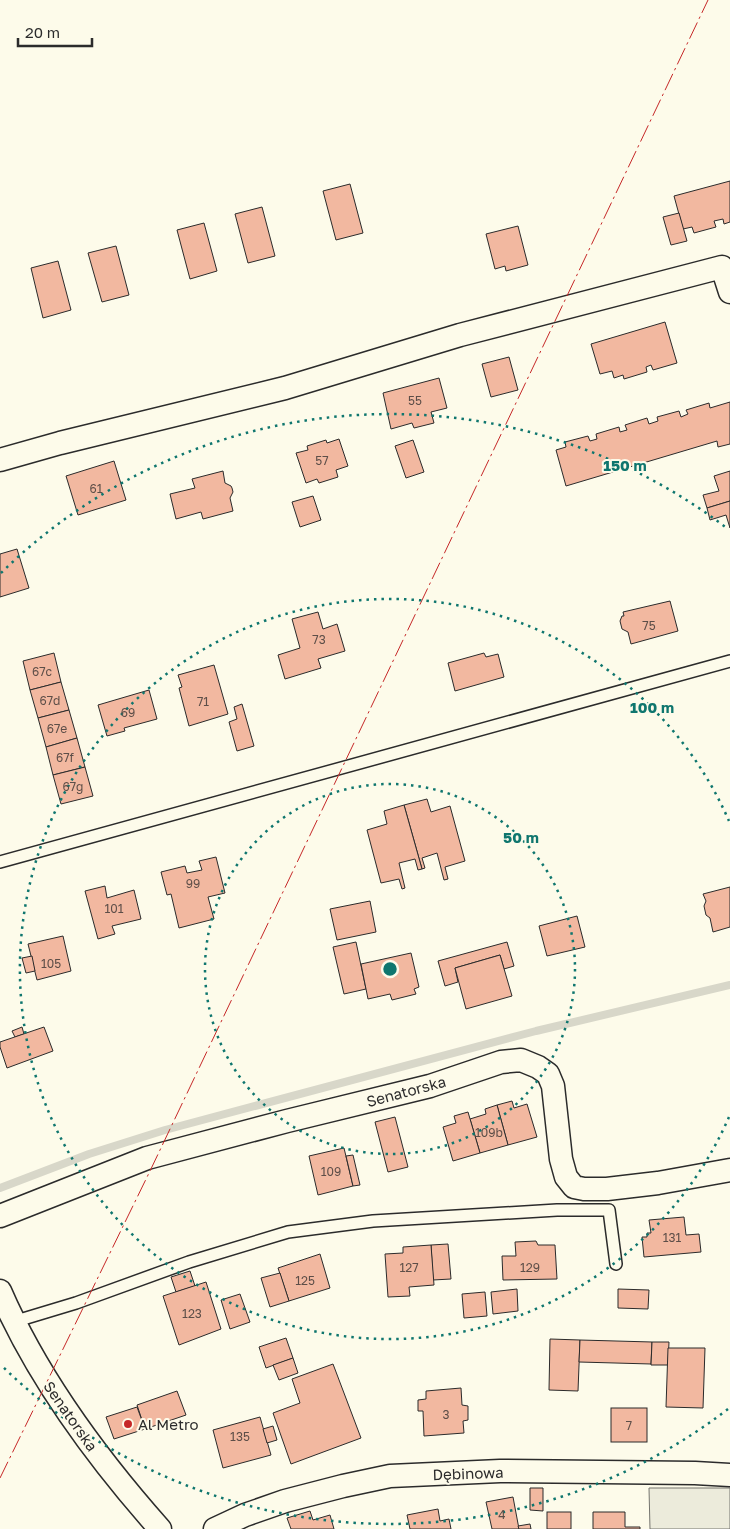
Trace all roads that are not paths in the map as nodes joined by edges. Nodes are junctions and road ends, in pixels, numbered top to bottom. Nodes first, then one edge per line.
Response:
1 (730, 292) edge
2 (0, 460) edge
3 (730, 661) edge
4 (0, 862) edge
5 (730, 1170) edge
6 (0, 1216) edge
7 (616, 1264) dead end
8 (0, 1292) edge
9 (13, 1322) junction
10 (730, 1475) edge
11 (160, 1529) edge
12 (215, 1529) edge

1 - 2 street
3 - 4 lane
5 - 6 street, Senatorska
7 - 9 lane
8 - 9 street, Senatorska
9 - 11 street, Senatorska
10 - 12 street, Dębinowa

